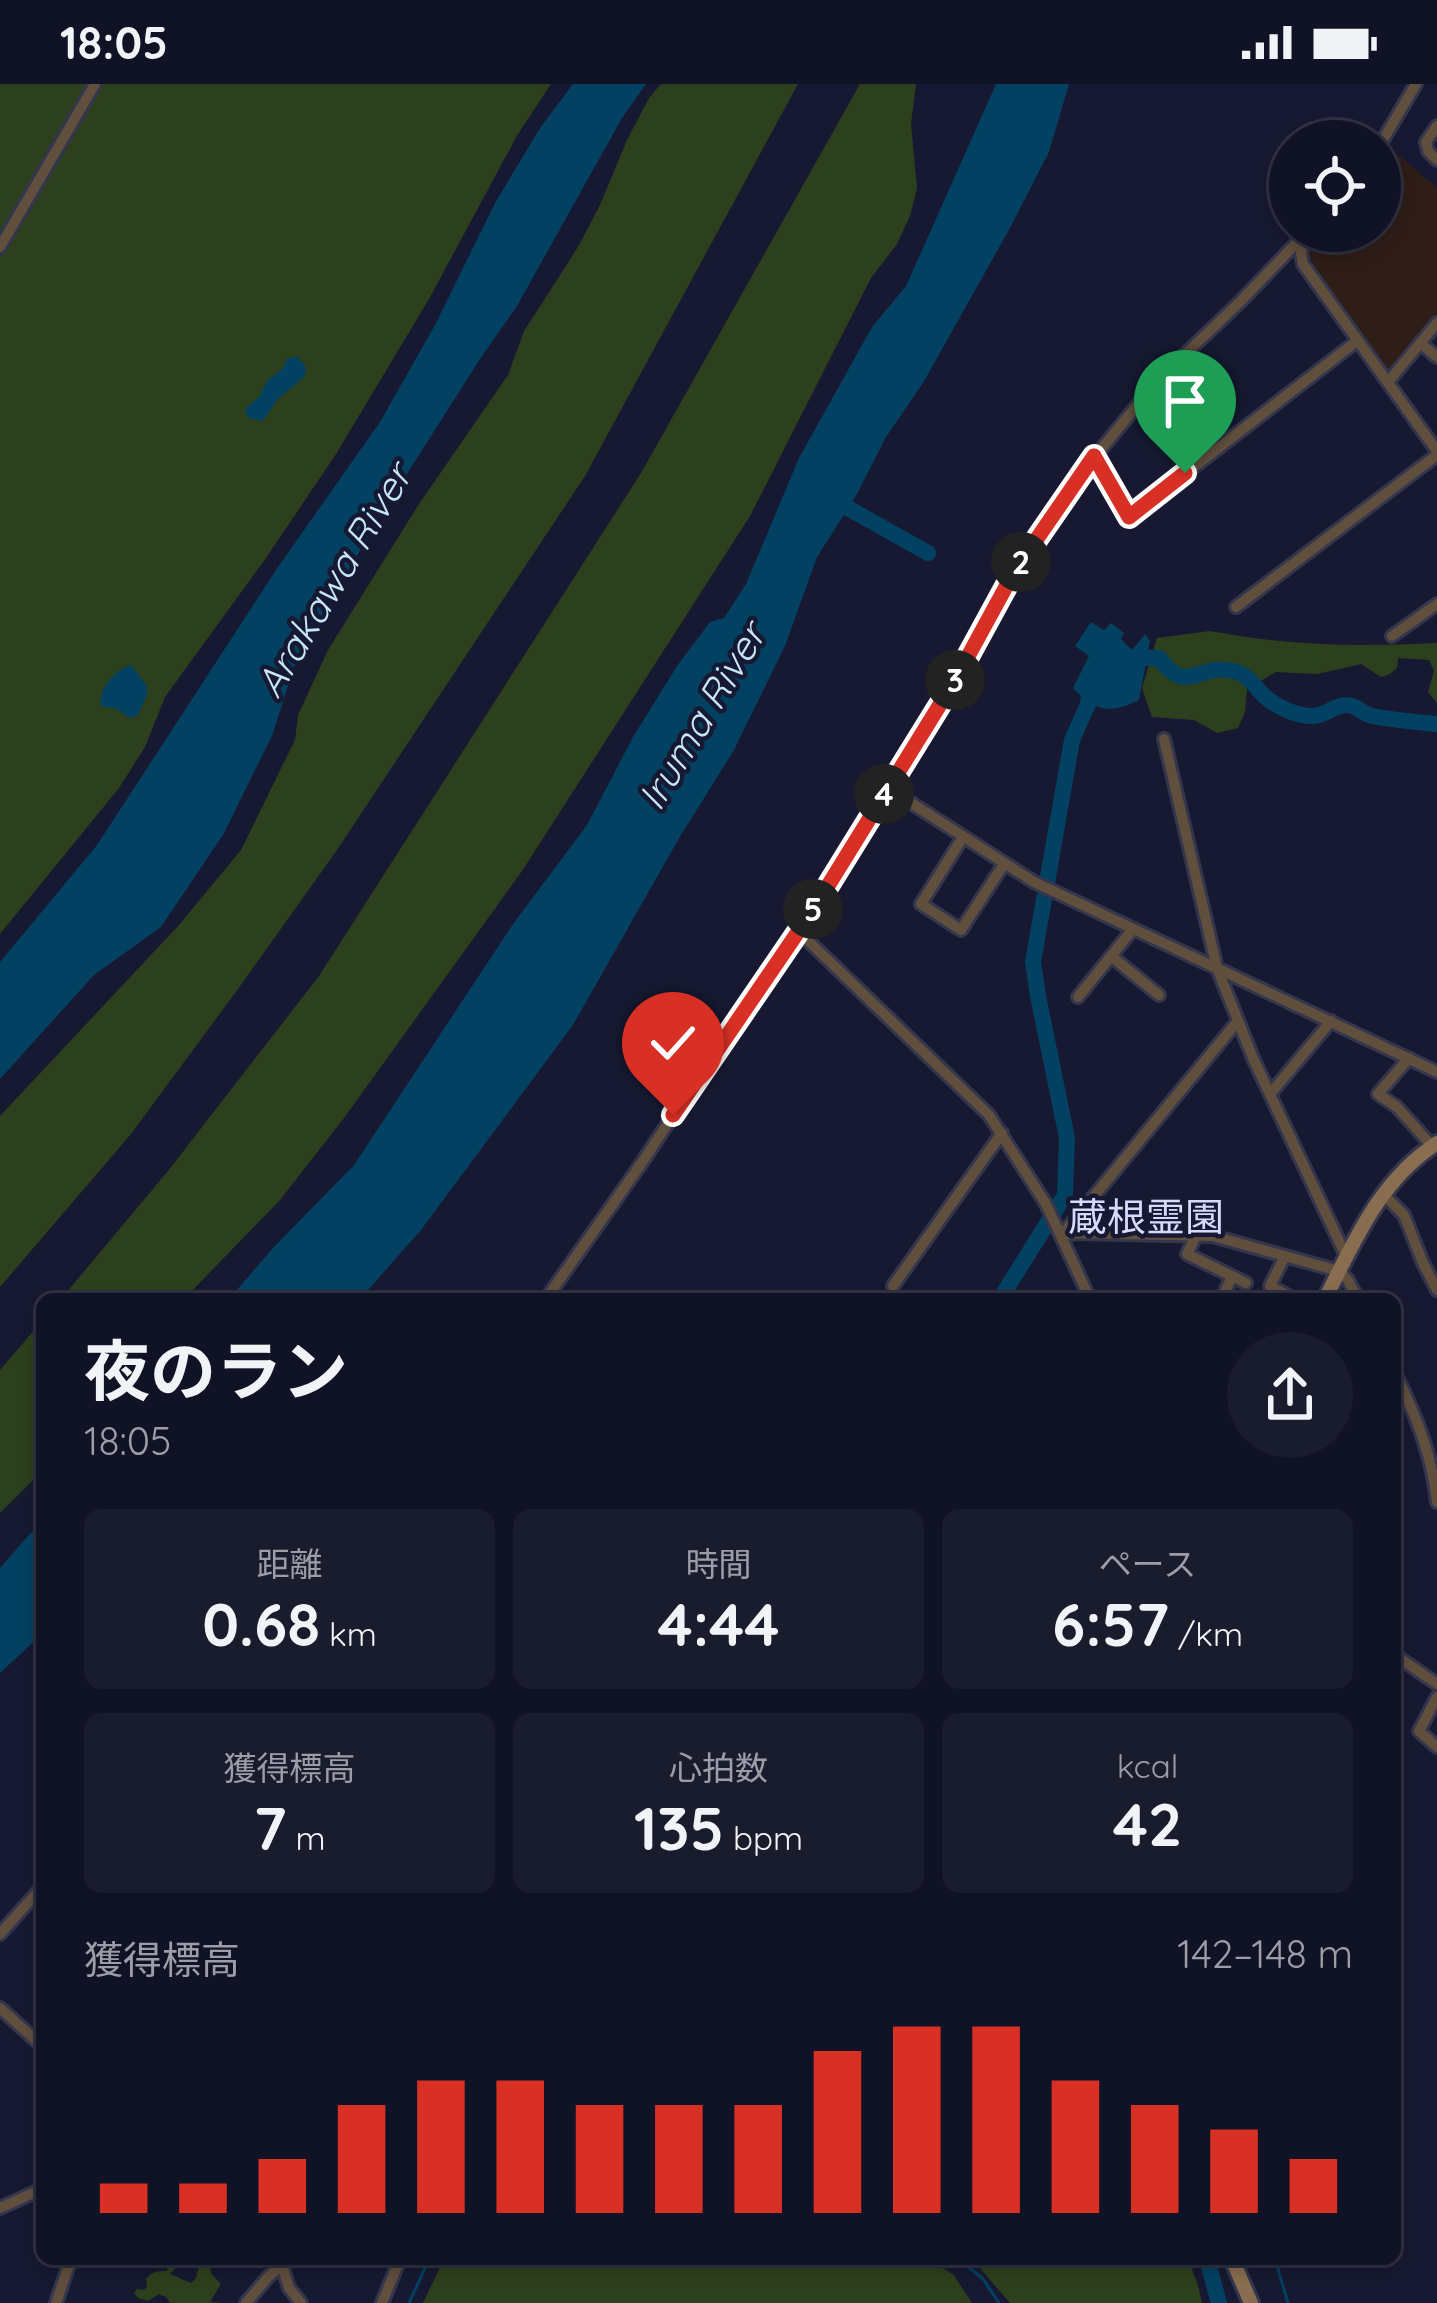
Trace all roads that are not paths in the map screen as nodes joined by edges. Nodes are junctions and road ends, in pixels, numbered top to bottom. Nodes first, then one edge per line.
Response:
1 (95, 84) edge
2 (1416, 84) edge
3 (1395, 120) edge
4 (1437, 126) edge
5 (1437, 160) edge
6 (0, 247) edge
7 (1289, 252) edge
8 (1300, 252) edge
9 (1437, 323) edge
10 (1357, 341) junction
11 (1420, 343) junction
12 (1437, 357) edge
13 (1388, 382) junction
14 (1437, 453) edge
15 (1094, 456) junction
16 (1437, 604) edge
17 (1236, 608) dead end
18 (1392, 636) dead end
19 (1164, 740) dead end
20 (888, 788) junction
21 (963, 837) junction
22 (1004, 864) junction
23 (1133, 929) junction
24 (798, 931) junction
25 (1111, 956) junction
26 (1216, 968) junction
27 (1159, 994) dead end
28 (1078, 997) dead end
29 (1237, 1022) junction
30 (1331, 1022) junction
31 (1408, 1058) junction
32 (1437, 1072) edge
33 (1270, 1094) junction
34 (1002, 1133) junction
35 (1434, 1144) edge
36 (1383, 1194) junction
37 (1172, 1213) dead end
38 (1197, 1234) junction
39 (1063, 1235) junction
40 (1285, 1256) junction
41 (1343, 1264) junction
42 (1232, 1276) junction
43 (1246, 1283) dead end
44 (893, 1286) dead end
45 (1437, 1290) edge
46 (549, 1293) edge
47 (1087, 1293) edge
48 (1224, 1293) edge
49 (1283, 1293) edge
50 (1328, 1293) edge
51 (1355, 1293) edge
52 (1401, 1386) edge
53 (1437, 1421) edge
54 (1421, 1429) junction
55 (1437, 1502) edge
56 (1401, 1659) edge
57 (1437, 1684) edge
58 (1437, 1697) edge
59 (1437, 1747) edge
60 (36, 1894) edge
61 (0, 1934) edge
62 (0, 2008) edge
63 (36, 2041) edge
64 (36, 2192) edge
65 (0, 2208) edge
66 (69, 2265) edge
67 (278, 2265) edge
68 (282, 2265) edge
69 (398, 2265) edge
70 (1235, 2265) edge
71 (56, 2303) edge
72 (246, 2303) edge
73 (301, 2303) edge
74 (382, 2303) edge
75 (1251, 2303) edge

1 - 6 street
2 - 3 street
4 - 5 street
7 - 15 street
8 - 10 street
9 - 11 street
10 - 13 street
10 - 15 street
11 - 12 street
11 - 13 street
13 - 14 street
14 - 17 street
15 - 20 street
16 - 18 street
19 - 26 street
20 - 21 street
20 - 24 street
21 - 22 street
21 - 22 street
22 - 23 street
23 - 25 street
23 - 26 street
24 - 34 street
24 - 46 street
25 - 27 street
25 - 28 street
26 - 29 street
26 - 30 street
29 - 33 street
29 - 39 street
30 - 31 street
30 - 33 street
31 - 32 street
31 - 35 street
33 - 41 street
34 - 39 street
34 - 44 street
35 - 36 street
36 - 41 street
36 - 45 street
37 - 38 street
38 - 39 street
38 - 40 street
38 - 42 street
39 - 47 street
40 - 41 street
40 - 49 street
41 - 50 street
41 - 51 street
42 - 43 street
42 - 48 street
52 - 54 street
53 - 54 street
54 - 55 street
56 - 57 street
58 - 59 street
60 - 61 street
62 - 63 street
64 - 65 street
66 - 71 street
67 - 72 street
68 - 73 street
69 - 74 street
70 - 75 street

